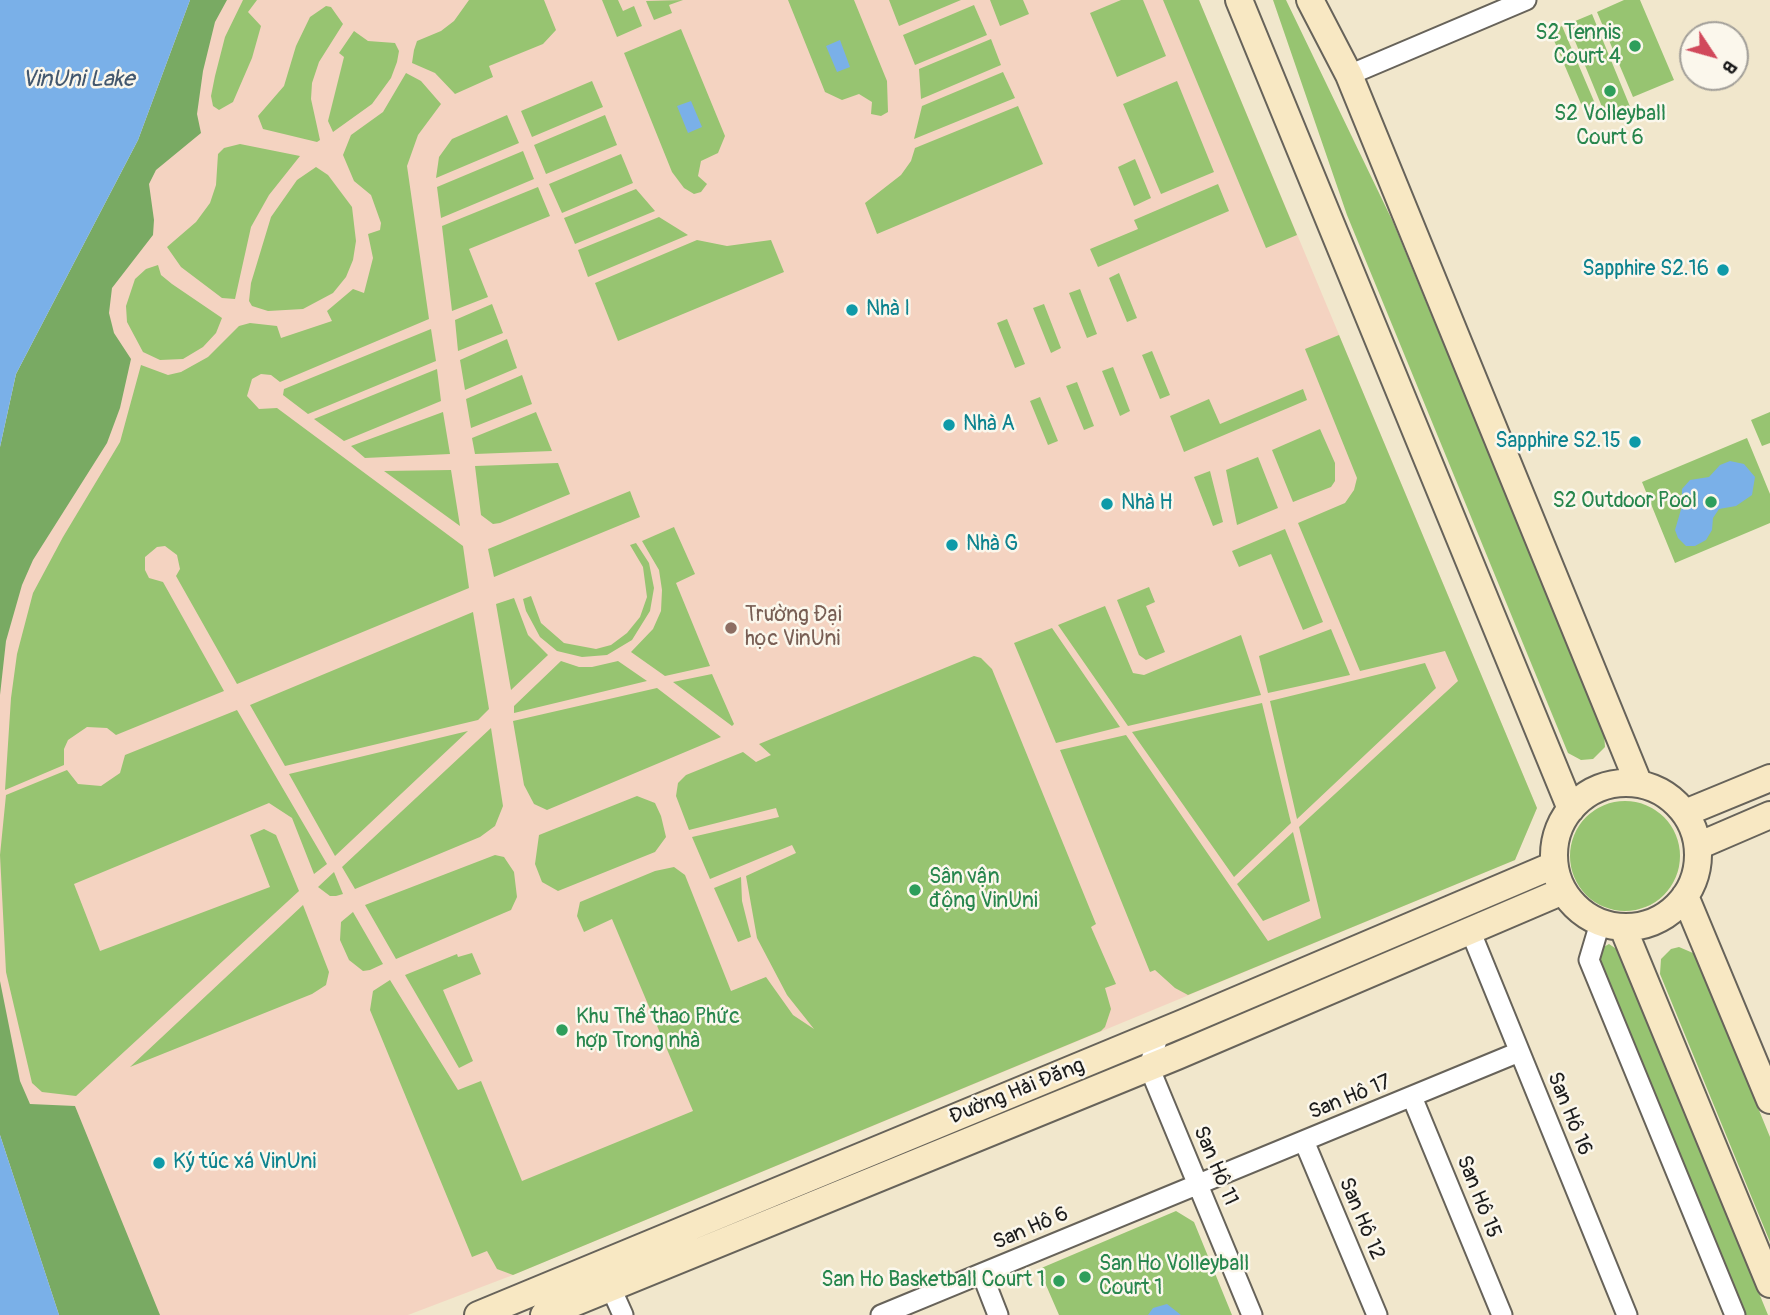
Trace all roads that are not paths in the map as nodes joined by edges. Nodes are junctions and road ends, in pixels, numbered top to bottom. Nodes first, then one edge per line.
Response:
1 (1240, 0) edge
2 (1310, 0) edge
3 (1525, 0) edge
4 (1349, 75) junction
5 (1770, 778) edge
6 (1638, 782) junction
7 (1571, 809) junction
8 (1685, 813) junction
9 (1770, 815) edge
10 (1698, 846) junction
11 (1554, 865) junction
12 (1563, 891) junction
13 (1685, 896) junction
14 (1612, 925) junction
15 (1469, 930) junction
16 (1159, 1033) junction
17 (1520, 1052) junction
18 (1177, 1055) junction
19 (1149, 1067) junction
20 (1412, 1097) junction
21 (1770, 1100) edge
22 (1304, 1141) junction
23 (1198, 1183) junction
24 (601, 1263) junction
25 (982, 1274) junction
26 (1770, 1284) edge
27 (611, 1287) junction
28 (478, 1315) edge
29 (544, 1315) edge
30 (623, 1315) edge
31 (881, 1315) edge
32 (998, 1315) edge
33 (1252, 1315) edge
34 (1377, 1315) edge
35 (1502, 1315) edge
36 (1627, 1315) edge
37 (1735, 1315) edge

1 - 7 main road
2 - 4 main road
3 - 4 street
4 - 6 main road
5 - 8 main road
6 - 7 main road
6 - 8 main road
7 - 11 main road
8 - 10 main road
9 - 10 main road
10 - 13 main road
11 - 12 main road
11 - 16 main road, Đường Hải Đăng
12 - 14 main road
12 - 15 main road, Đường Hải Đăng
13 - 14 main road
13 - 21 main road
14 - 26 main road
14 - 37 street
15 - 17 street, San Hô 16
15 - 18 main road, Đường Hải Đăng
16 - 18 main road
16 - 19 street
16 - 24 main road, Đường Hải Đăng
17 - 20 street, San Hô 17
17 - 36 street, San Hô 16
18 - 19 main road, Đường Hải Đăng
19 - 23 street, San Hô 11
19 - 27 main road, Đường Hải Đăng
20 - 22 street, San Hô 17
20 - 35 street, San Hô 15
22 - 23 street, San Hô 17
22 - 34 street, San Hô 12
23 - 25 street, San Hô 6
23 - 33 street, San Hô 11
24 - 27 street
24 - 28 main road, Đường Hải Đăng
25 - 31 street, San Hô 6
25 - 32 street
27 - 29 main road, Đường Hải Đăng
27 - 30 street

